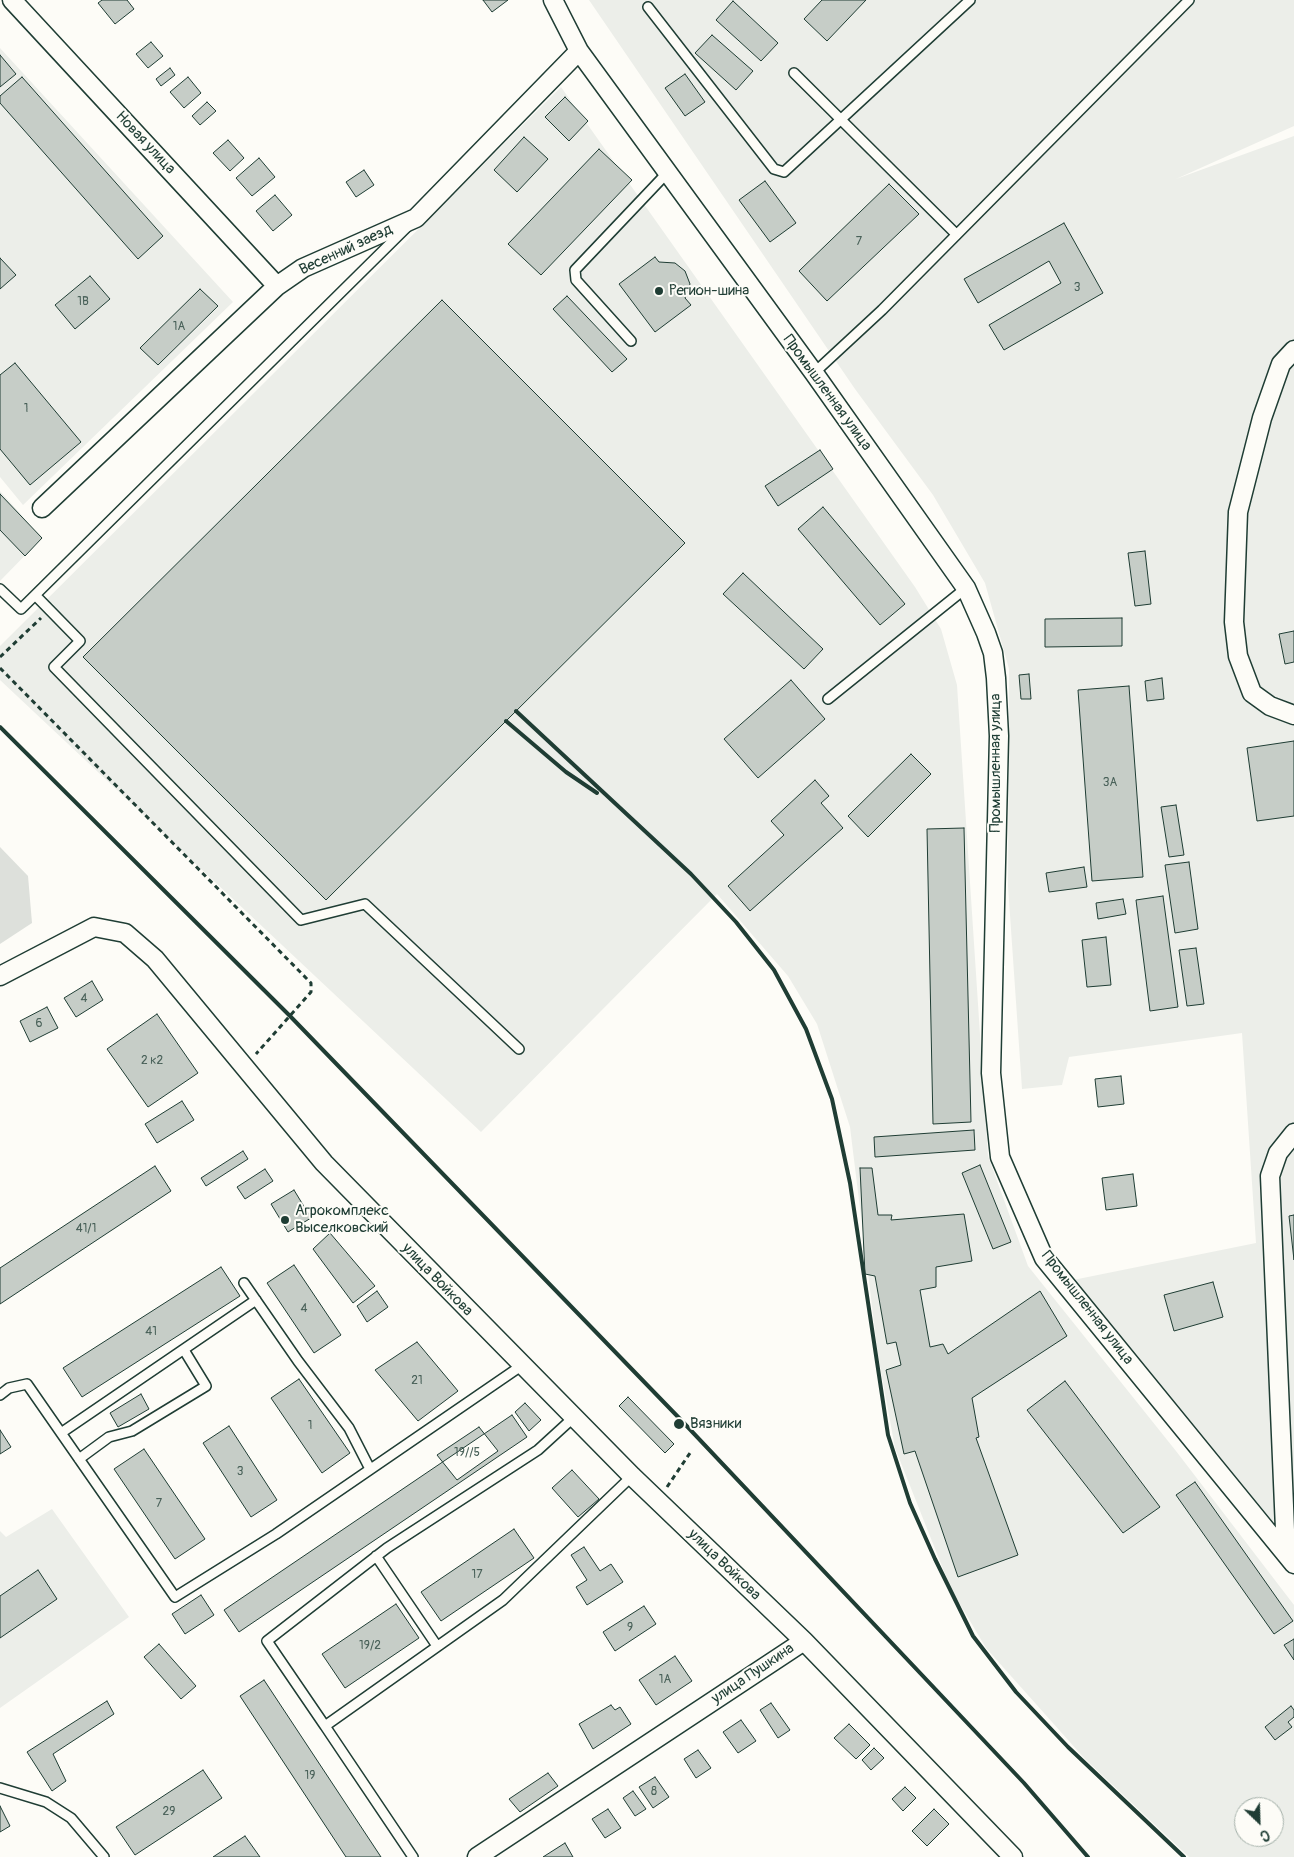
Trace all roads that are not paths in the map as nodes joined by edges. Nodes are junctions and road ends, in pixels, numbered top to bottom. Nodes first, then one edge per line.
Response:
1 (12, 0) edge
2 (553, 0) edge
3 (970, 0) edge
4 (1189, 0) edge
5 (648, 7) dead end
6 (579, 51) junction
7 (794, 73) dead end
8 (840, 119) junction
9 (667, 173) junction
10 (416, 218) junction
11 (956, 234) junction
12 (277, 286) junction
13 (631, 341) dead end
14 (1294, 350) edge
15 (814, 373) junction
16 (42, 508) dead end
17 (966, 588) junction
18 (0, 589) edge
19 (35, 595) junction
20 (828, 699) dead end
21 (1294, 715) edge
22 (0, 976) edge
23 (519, 1049) dead end
24 (1294, 1134) edge
25 (244, 1283) dead end
26 (256, 1300) junction
27 (184, 1350) junction
28 (521, 1366) junction
29 (0, 1395) edge
30 (573, 1418) junction
31 (61, 1433) junction
32 (79, 1459) junction
33 (370, 1469) junction
34 (638, 1482) junction
35 (376, 1556) junction
36 (1290, 1559) edge
37 (804, 1641) junction
38 (437, 1646) junction
39 (325, 1726) junction
40 (0, 1788) edge
41 (104, 1857) edge
42 (413, 1857) edge
43 (478, 1857) edge
44 (1013, 1857) edge

1 - 12 street, Новая улица
2 - 6 street, Промышленная улица
3 - 8 lane
4 - 11 lane
5 - 8 lane
6 - 9 street, Промышленная улица
6 - 10 street, Весенний заезд
7 - 8 lane
8 - 11 lane
9 - 13 lane
9 - 15 street, Промышленная улица
10 - 12 street, Весенний заезд
10 - 19 lane
11 - 15 lane
12 - 16 street, Весенний заезд
14 - 21 street
15 - 17 street, Промышленная улица
17 - 20 lane
17 - 36 street, Промышленная улица
18 - 19 lane
19 - 23 lane
22 - 28 street, улица Войкова
24 - 36 street
25 - 26 lane
26 - 27 lane
26 - 33 lane
27 - 31 lane
27 - 32 lane
28 - 30 street, улица Войкова
28 - 33 lane
29 - 31 lane
30 - 34 street, улица Войкова
30 - 35 lane
31 - 32 lane
32 - 33 lane
34 - 37 street, улица Войкова
34 - 38 lane
35 - 38 lane
35 - 39 lane
37 - 43 street, улица Пушкина
37 - 44 street, улица Пушкина
38 - 39 lane
39 - 42 lane
40 - 41 lane

